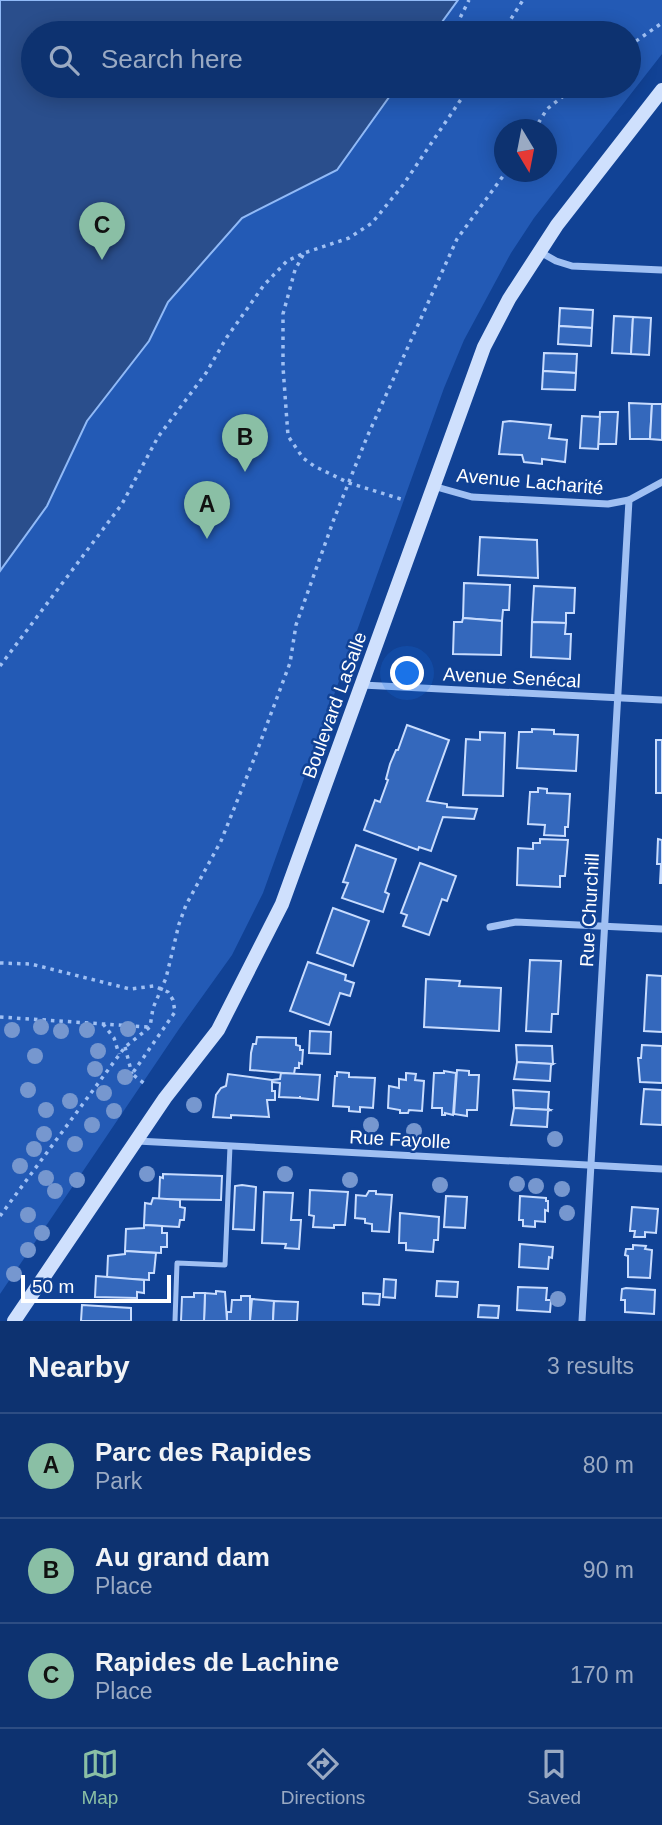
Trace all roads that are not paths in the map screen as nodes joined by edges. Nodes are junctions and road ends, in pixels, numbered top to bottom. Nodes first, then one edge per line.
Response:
1 (662, 90) edge
2 (540, 252) junction
3 (662, 270) edge
4 (662, 482) edge
5 (433, 486) junction
6 (629, 500) junction
7 (362, 685) junction
8 (617, 698) junction
9 (662, 700) edge
10 (604, 926) junction
11 (490, 927) dead end
12 (662, 929) edge
13 (136, 1141) junction
14 (230, 1146) junction
15 (591, 1165) junction
16 (662, 1169) edge
17 (14, 1321) edge
18 (175, 1321) edge
19 (582, 1321) edge

1 - 2 main road, Boulevard LaSalle
2 - 3 street
2 - 5 main road, Boulevard LaSalle
4 - 6 street, Avenue Lacharité
5 - 6 street, Avenue Lacharité
5 - 7 main road, Boulevard LaSalle
6 - 8 street, Rue Churchill
7 - 8 street, Avenue Senécal
7 - 13 main road, Boulevard LaSalle
8 - 9 street, Avenue Senécal
8 - 10 street, Rue Churchill
10 - 11 street
10 - 12 street
10 - 15 street, Rue Churchill
13 - 14 street, Rue Fayolle
13 - 17 main road, Boulevard LaSalle
14 - 15 street, Rue Fayolle
14 - 18 lane
15 - 16 street, Rue Fayolle
15 - 19 street, Rue Churchill

